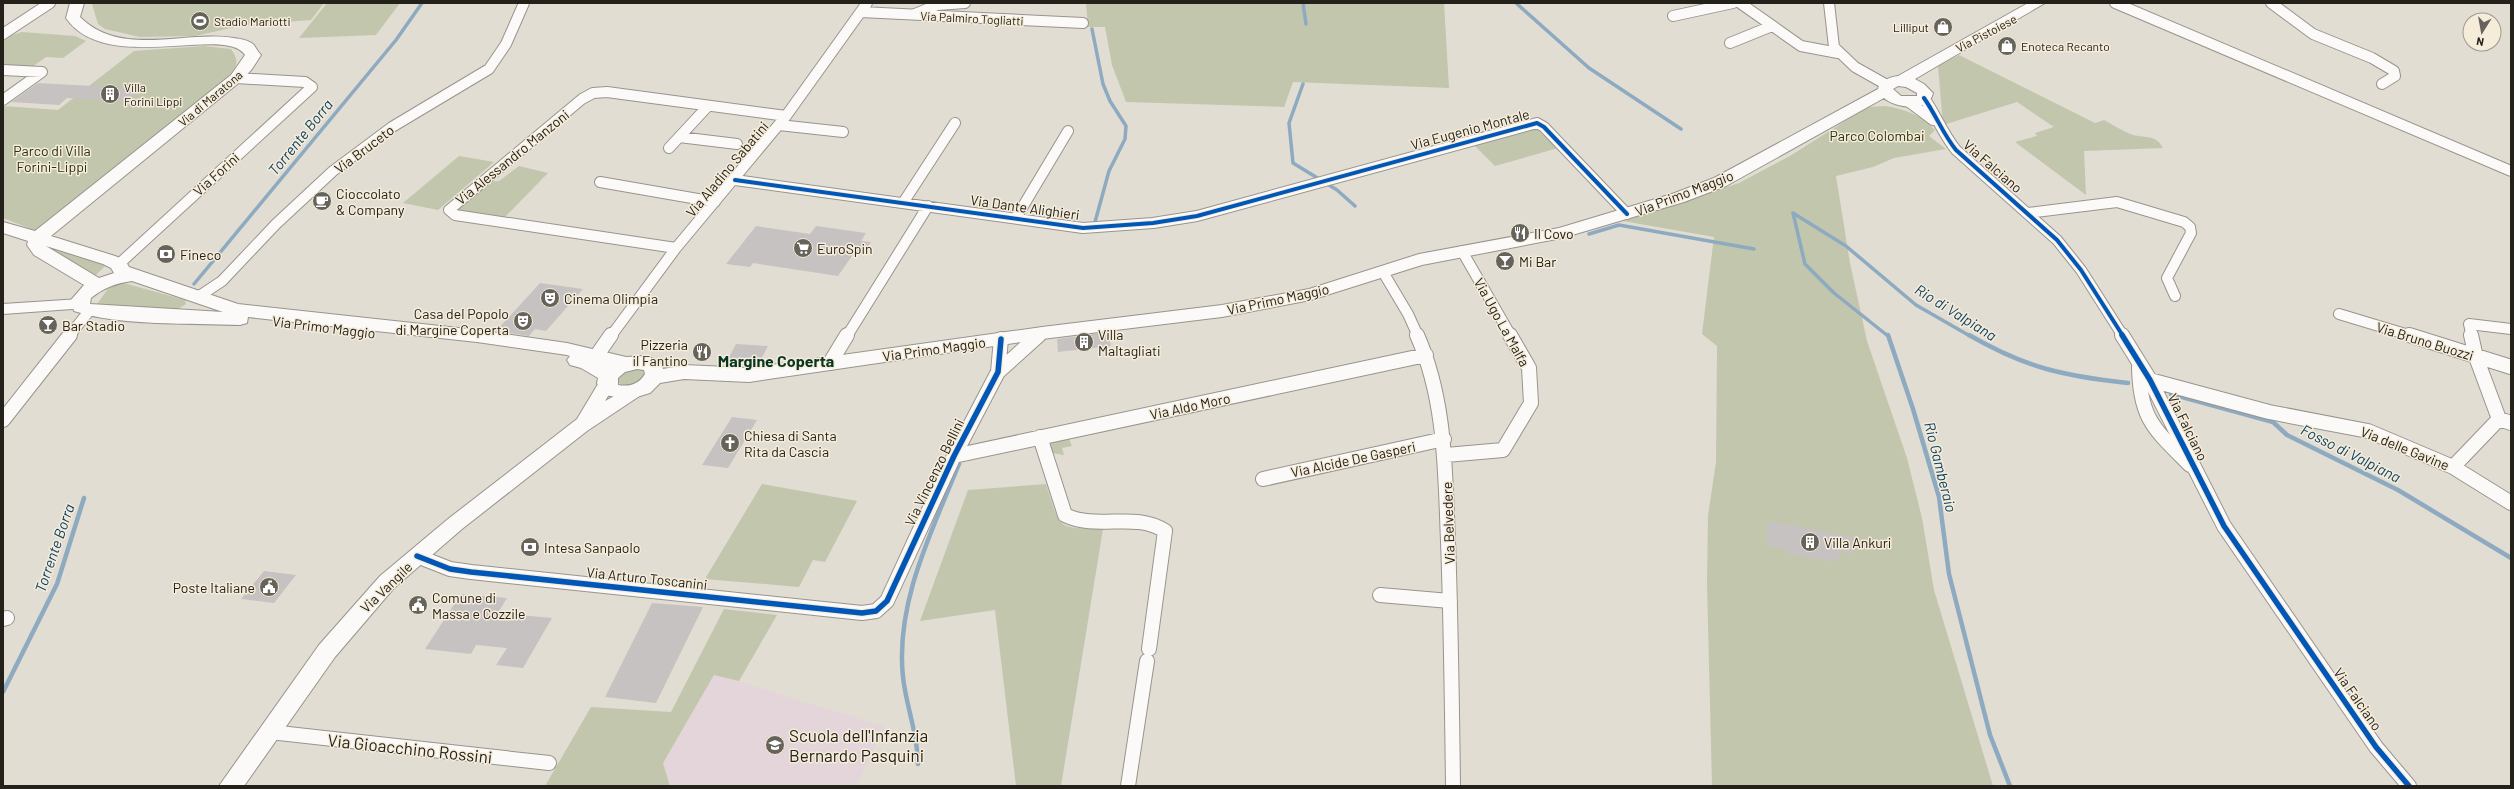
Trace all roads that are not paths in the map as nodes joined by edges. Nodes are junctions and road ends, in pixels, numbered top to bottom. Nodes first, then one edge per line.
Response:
1 (50, 3) edge
2 (77, 3) edge
3 (524, 3) edge
4 (867, 3) edge
5 (965, 3) edge
6 (1733, 3) edge
7 (1740, 3) edge
8 (1830, 3) edge
9 (2038, 3) edge
10 (2115, 3) edge
11 (2271, 3) edge
12 (861, 12) junction
13 (912, 15) junction
14 (1673, 16) dead end
15 (1083, 23) dead end
16 (1772, 26) junction
17 (3, 34) edge
18 (1730, 42) dead end
19 (1838, 53) junction
20 (1933, 62) junction
21 (3, 70) edge
22 (236, 78) junction
23 (2382, 84) dead end
24 (1891, 86) junction
25 (1924, 94) junction
26 (3, 100) edge
27 (1865, 101) junction
28 (1903, 101) junction
29 (708, 106) junction
30 (786, 116) junction
31 (955, 123) dead end
32 (1938, 124) junction
33 (779, 125) junction
34 (1068, 131) dead end
35 (843, 132) dead end
36 (679, 137) junction
37 (737, 144) dead end
38 (669, 148) dead end
39 (1771, 154) joint
40 (2511, 171) edge
41 (735, 180) junction
42 (600, 182) dead end
43 (1308, 187) joint
44 (715, 202) junction
45 (903, 203) junction
46 (928, 206) junction
47 (2028, 212) junction
48 (1627, 214) junction
49 (1016, 218) junction
50 (3, 227) edge
51 (36, 239) junction
52 (676, 248) junction
53 (1462, 251) junction
54 (126, 270) junction
55 (1383, 272) junction
56 (97, 285) junction
57 (2175, 296) dead end
58 (200, 298) junction
59 (85, 307) junction
60 (3, 309) edge
61 (2339, 314) dead end
62 (177, 317) junction
63 (2511, 329) edge
64 (1042, 333) junction
65 (1001, 339) junction
66 (597, 355) junction
67 (1426, 355) junction
68 (2476, 357) junction
69 (2139, 363) junction
70 (626, 364) junction
71 (830, 364) junction
72 (2511, 367) edge
73 (650, 370) junction
74 (998, 372) junction
75 (608, 380) junction
76 (2150, 380) junction
77 (635, 391) junction
78 (5, 414) edge
79 (2499, 419) junction
80 (2511, 424) edge
81 (580, 426) junction
82 (1040, 437) junction
83 (1444, 439) junction
84 (1446, 455) junction
85 (954, 456) junction
86 (2453, 467) junction
87 (2196, 472) junction
88 (1263, 479) dead end
89 (2511, 503) edge
90 (417, 556) junction
91 (1380, 595) dead end
92 (1450, 601) junction
93 (876, 611) joint
94 (270, 732) junction
95 (549, 763) dead end
96 (231, 786) edge
97 (1128, 786) edge
98 (1453, 786) edge
99 (2409, 786) edge

1 - 17 street
2 - 22 main road, Via di Maratona
3 - 58 street, Via Bruceto
4 - 12 street, Via Aladino Sabatini
5 - 13 street
6 - 14 street
7 - 16 street
8 - 19 street
9 - 20 main road, Via Pistoiese
10 - 40 street
11 - 23 street
12 - 13 street, Via Palmiro Togliatti
12 - 30 street, Via Aladino Sabatini
13 - 15 street, Via Palmiro Togliatti
16 - 18 street
16 - 19 street
19 - 24 street
20 - 24 main road, Via Pistoiese
20 - 25 main road
21 - 26 street
22 - 51 main road, Via di Maratona
22 - 54 street, Via Forini
24 - 25 main road
24 - 27 main road, Via Pistoiese
24 - 28 main road
25 - 28 main road, Via Pistoiese
25 - 32 street, Via Falciano
27 - 28 main road, Via Pistoiese
27 - 39 main road, Via Pistoiese
28 - 32 street, Via Falciano
29 - 30 street, Via Alessandro Manzoni
29 - 36 street
29 - 52 street, Via Alessandro Manzoni
30 - 33 street, Via Aladino Sabatini
31 - 45 street
32 - 47 street, Via Falciano
33 - 35 street
33 - 41 street, Via Aladino Sabatini
34 - 49 street
36 - 37 street
36 - 38 street
39 - 48 main road, Via Primo Maggio
41 - 44 street, Via Aladino Sabatini
41 - 45 street, Via Dante Alighieri
42 - 44 street
43 - 48 street, Via Eugenio Montale
43 - 49 street, Via Dante Alighieri
44 - 52 street, Via Aladino Sabatini
45 - 46 street, Via Dante Alighieri
46 - 49 street, Via Dante Alighieri
46 - 71 street
47 - 57 street
47 - 69 street, Via Falciano
48 - 53 main road, Via Primo Maggio
50 - 51 main road, Via Primo Maggio
51 - 54 main road, Via Primo Maggio
51 - 56 main road
52 - 66 street, Via Aladino Sabatini
53 - 55 main road, Via Primo Maggio
53 - 84 street, Via Ugo La Malfa
54 - 56 main road
54 - 58 main road, Via Primo Maggio
55 - 64 main road, Via Primo Maggio
55 - 67 street, Via Belvedere
56 - 59 main road
58 - 62 main road
58 - 66 main road, Via Primo Maggio
59 - 60 street
59 - 62 main road, Via Primo Maggio
59 - 78 street
61 - 68 street, Via Bruno Buozzi
62 - 75 main road, Via Primo Maggio
63 - 68 street
64 - 65 main road, Via Primo Maggio
64 - 74 street
65 - 71 main road, Via Primo Maggio
65 - 74 street, Via Vincenzo Bellini
66 - 70 main road, Via Primo Maggio
67 - 82 street, Via Aldo Moro
67 - 83 street, Via Belvedere
68 - 72 street, Via Bruno Buozzi
68 - 79 street
69 - 76 street, Via Falciano
69 - 87 street
70 - 73 main road, Via Primo Maggio
70 - 75 main road
71 - 73 main road, Via Primo Maggio
73 - 77 main road
74 - 85 street, Via Vincenzo Bellini
75 - 77 main road, Via Primo Maggio
75 - 81 street
76 - 86 street, Via delle Gavine
76 - 87 street, Via Falciano
77 - 81 street
79 - 80 street
79 - 86 street
81 - 90 street, Via Vangile
82 - 85 street, Via Aldo Moro
82 - 97 street
83 - 84 street, Via Belvedere
83 - 88 street, Via Alcide De Gasperi
84 - 92 street, Via Belvedere
85 - 93 street, Via Vincenzo Bellini
86 - 89 street, Via delle Gavine
87 - 99 street, Via Falciano
90 - 93 street, Via Arturo Toscanini
90 - 94 street, Via Vangile
91 - 92 street
92 - 98 street, Via Belvedere
94 - 95 street, Via Gioacchino Rossini
94 - 96 street, Via Vangile

